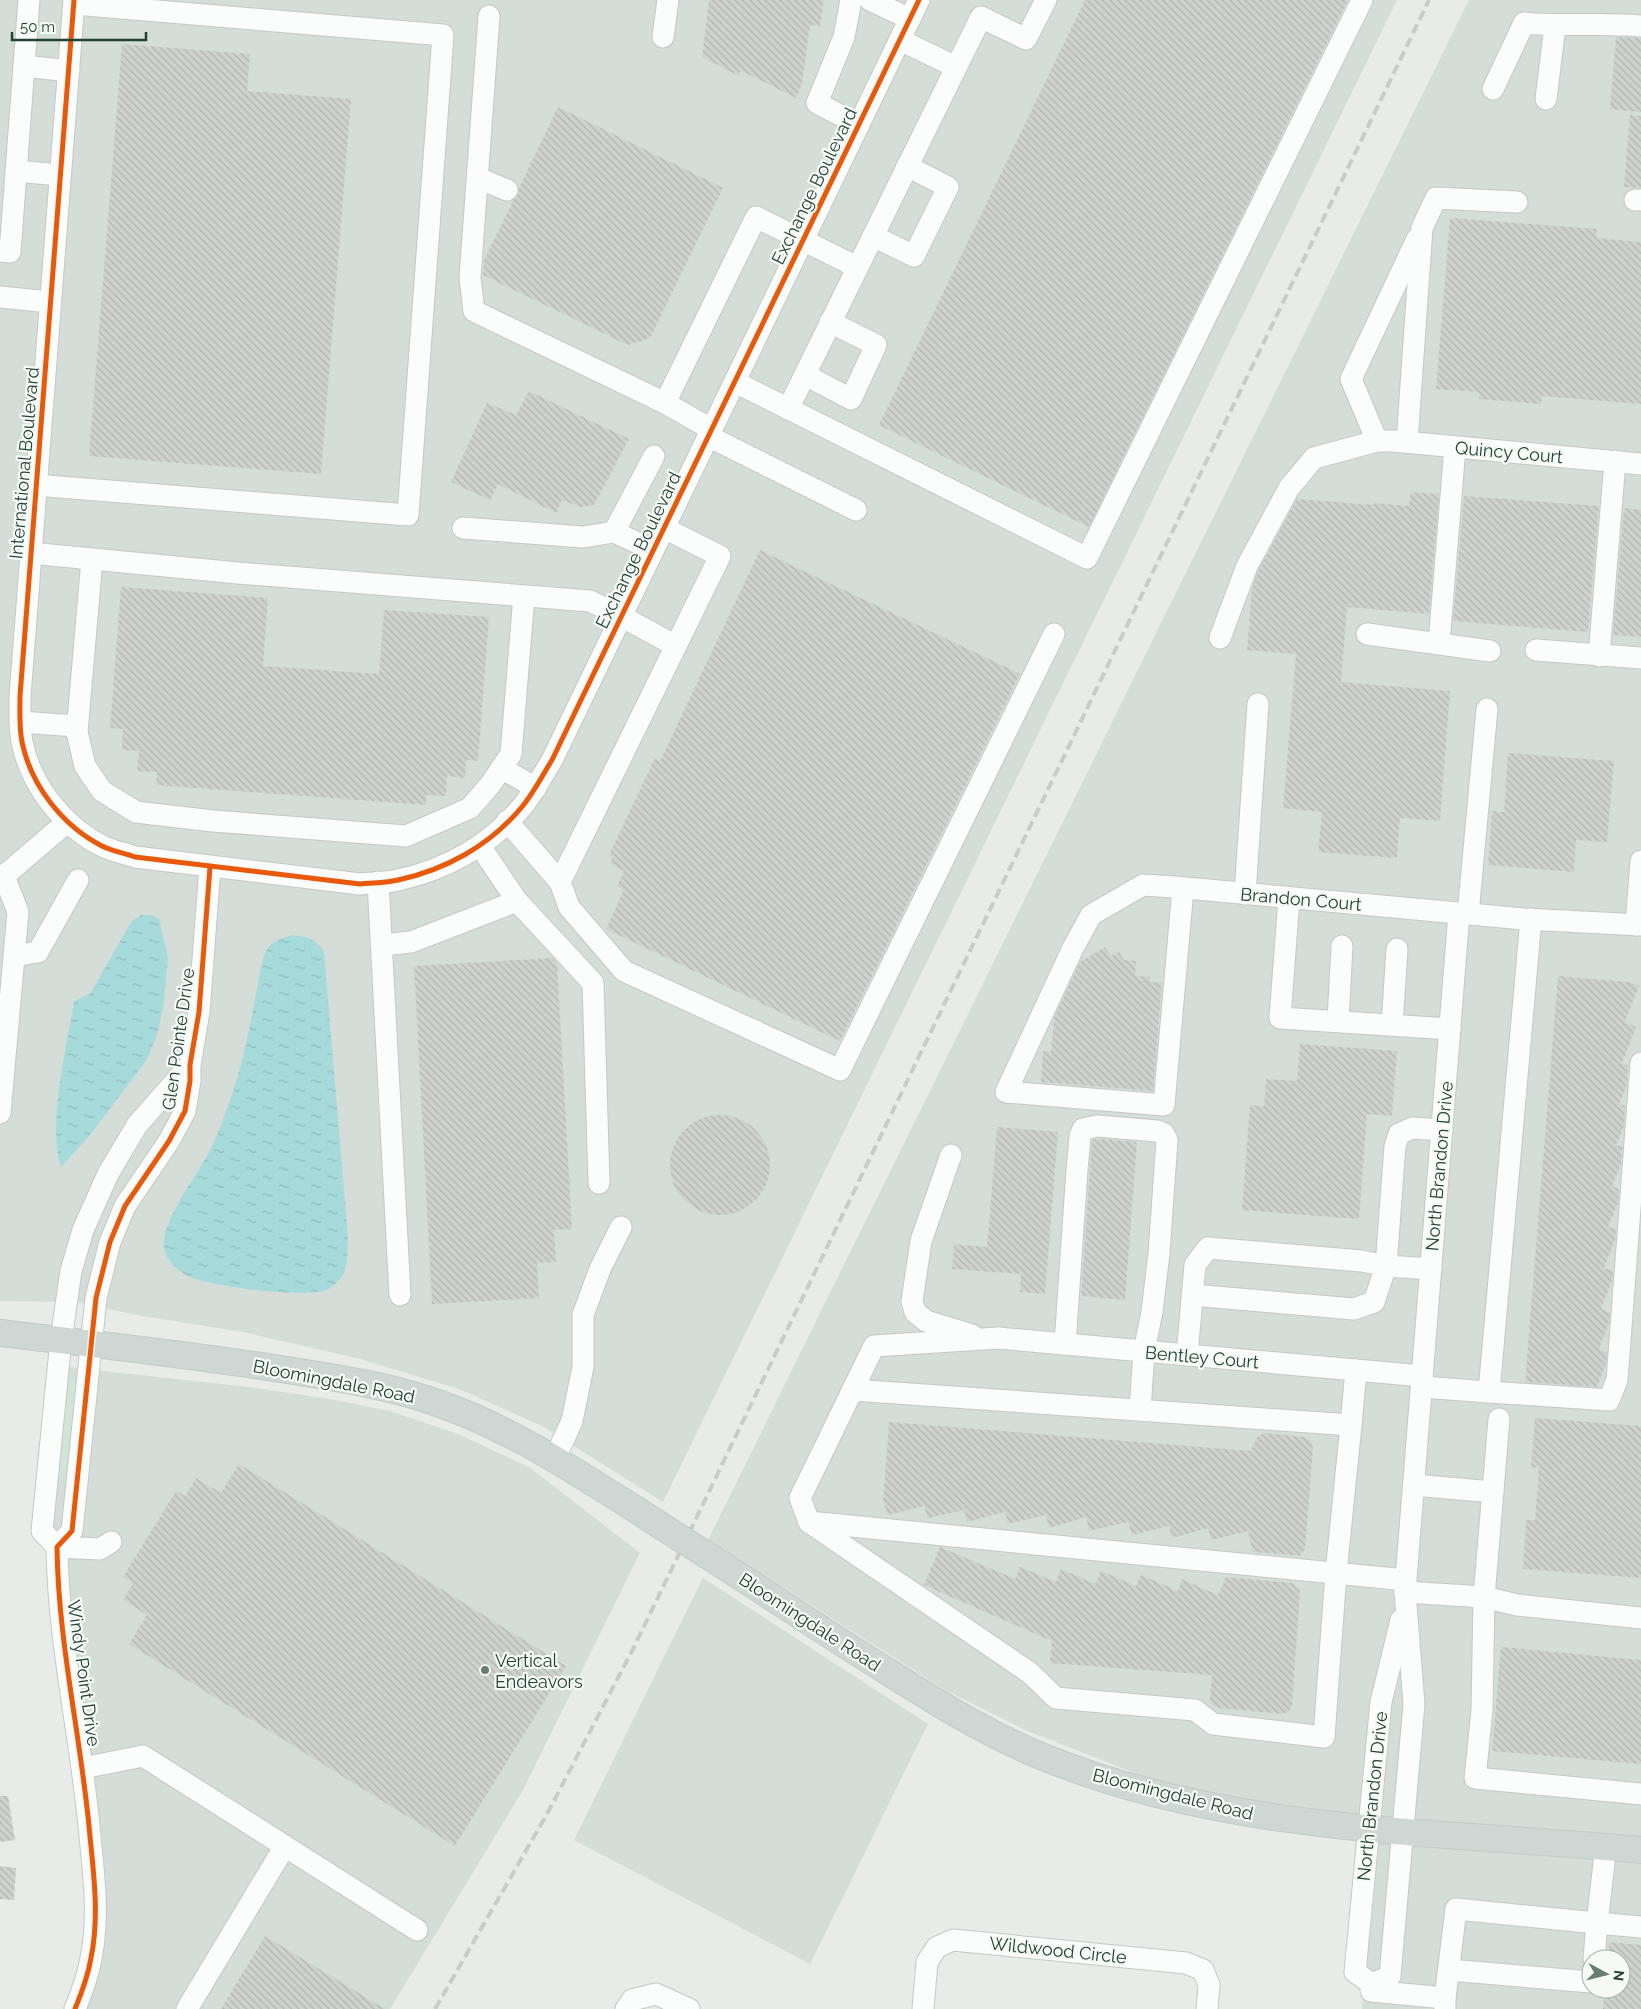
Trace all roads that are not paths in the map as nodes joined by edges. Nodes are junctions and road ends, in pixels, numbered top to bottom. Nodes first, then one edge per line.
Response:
1 (29, 0) edge
2 (668, 0) edge
3 (851, 0) edge
4 (870, 0) edge
5 (919, 0) edge
6 (1046, 0) edge
7 (1362, 0) edge
8 (74, 2) edge
9 (985, 9) edge
10 (489, 16) dead end
11 (910, 19) junction
12 (1555, 26) junction
13 (1641, 26) edge
14 (663, 37) dead end
15 (900, 40) junction
16 (24, 66) junction
17 (956, 67) junction
18 (69, 71) junction
19 (1493, 88) dead end
20 (1546, 99) dead end
21 (859, 125) junction
22 (907, 166) junction
23 (16, 171) junction
24 (60, 175) junction
25 (478, 178) junction
26 (507, 190) dead end
27 (1517, 202) dead end
28 (1422, 228) junction
29 (873, 236) junction
30 (803, 240) junction
31 (0, 251) edge
32 (857, 268) junction
33 (0, 297) edge
34 (50, 302) junction
35 (830, 322) junction
36 (805, 375) junction
37 (735, 382) junction
38 (665, 403) junction
39 (788, 408) junction
40 (710, 432) junction
41 (1377, 441) junction
42 (1406, 442) junction
43 (1455, 447) junction
44 (654, 456) dead end
45 (1615, 461) junction
46 (1641, 464) edge
47 (35, 485) junction
48 (856, 510) dead end
49 (463, 528) dead end
50 (664, 528) junction
51 (614, 532) junction
52 (653, 550) junction
53 (30, 553) junction
54 (92, 559) junction
55 (524, 596) junction
56 (621, 616) junction
57 (1054, 634) dead end
58 (1367, 634) dead end
59 (1220, 638) dead end
60 (1439, 643) junction
61 (676, 646) junction
62 (1490, 650) dead end
63 (1536, 650) dead end
64 (1599, 656) junction
65 (1641, 658) edge
66 (1258, 704) dead end
67 (1487, 709) dead end
68 (20, 722) junction
69 (77, 726) junction
70 (501, 768) junction
71 (536, 788) junction
72 (507, 821) junction
73 (67, 822) junction
74 (480, 846) junction
75 (1641, 861) edge
76 (210, 867) junction
77 (2, 875) edge
78 (78, 880) dead end
79 (378, 882) junction
80 (560, 882) junction
81 (1640, 885) edge
82 (1183, 888) junction
83 (1245, 894) junction
84 (1289, 898) junction
85 (517, 901) junction
86 (9, 910) edge
87 (1463, 914) junction
88 (1531, 919) junction
89 (1639, 925) edge
90 (382, 945) junction
91 (1342, 946) dead end
92 (1397, 949) dead end
93 (14, 956) junction
94 (1338, 1021) junction
95 (1392, 1025) junction
96 (1450, 1028) junction
97 (1641, 1063) edge
98 (190, 1064) junction
99 (0, 1113) edge
100 (1442, 1130) junction
101 (951, 1155) dead end
102 (600, 1183) dead end
103 (621, 1227) dead end
104 (1386, 1266) junction
105 (1431, 1269) junction
106 (400, 1295) dead end
107 (1192, 1295) junction
108 (0, 1332) edge
109 (981, 1338) junction
110 (61, 1340) junction
111 (91, 1344) junction
112 (1065, 1344) junction
113 (1144, 1351) junction
114 (1186, 1355) junction
115 (1356, 1370) junction
116 (1422, 1382) junction
117 (853, 1390) junction
118 (1489, 1392) junction
119 (1140, 1410) junction
120 (1499, 1419) dead end
121 (1351, 1425) junction
122 (555, 1458) junction
123 (1414, 1485) junction
124 (46, 1489) junction
125 (1493, 1492) junction
126 (76, 1494) junction
127 (809, 1522) junction
128 (111, 1542) dead end
129 (57, 1547) junction
130 (1336, 1573) junction
131 (1406, 1591) junction
132 (1484, 1597) junction
133 (1641, 1618) edge
134 (83, 1768) junction
135 (1641, 1794) edge
136 (1369, 1828) junction
137 (1404, 1830) junction
138 (285, 1846) junction
139 (1606, 1846) junction
140 (1641, 1850) edge
141 (1597, 1923) junction
142 (1641, 1927) edge
143 (418, 1930) dead end
144 (1595, 1949) edge
145 (1449, 1970) junction
146 (1581, 1981) edge
147 (1371, 1995) edge
148 (1445, 2004) edge
149 (629, 2005) edge
150 (75, 2009) edge
151 (187, 2009) edge
152 (689, 2009) edge
153 (923, 2009) edge
154 (1207, 2009) edge

1 - 16 street
2 - 14 street
3 - 21 street
4 - 11 street
5 - 11 street, Exchange Boulevard
6 - 9 street
7 - 39 street
8 - 18 street, International Boulevard
8 - 47 street
9 - 17 street
10 - 25 street
11 - 15 street, Exchange Boulevard
12 - 13 street
12 - 19 street
12 - 20 street
15 - 17 street
15 - 21 street, Exchange Boulevard
16 - 18 street
16 - 23 street
17 - 22 street
18 - 24 street, International Boulevard
21 - 30 street, Exchange Boulevard
22 - 29 street
22 - 29 street
23 - 24 street
23 - 31 street
24 - 34 street, International Boulevard
25 - 26 street
25 - 38 street
27 - 28 street
28 - 41 street
28 - 42 street
29 - 32 street
30 - 32 street
30 - 37 street, Exchange Boulevard
30 - 38 street
32 - 35 street
33 - 34 street
34 - 47 street, International Boulevard
35 - 36 street
35 - 36 street
36 - 39 street
37 - 39 street
37 - 40 street, Exchange Boulevard
38 - 40 street
40 - 48 street
40 - 50 street, Exchange Boulevard
41 - 42 street, Quincy Court
41 - 59 street, Quincy Court
42 - 43 street, Quincy Court
43 - 45 street, Quincy Court
43 - 60 street
44 - 51 street
45 - 46 street, Quincy Court
45 - 64 street
47 - 53 street, International Boulevard
49 - 51 street
50 - 52 street, Exchange Boulevard
50 - 61 street
51 - 52 street
52 - 56 street, Exchange Boulevard
53 - 54 street
53 - 68 street, International Boulevard
54 - 55 street
54 - 69 street
55 - 56 street
55 - 70 street
56 - 61 street
56 - 71 street, Exchange Boulevard
57 - 80 street
58 - 60 street
60 - 62 street
61 - 80 street
63 - 64 street
64 - 65 street
66 - 83 street
67 - 87 street, North Brandon Drive
68 - 69 street
68 - 73 street, International Boulevard
69 - 70 street
70 - 71 street
71 - 72 street, Exchange Boulevard
72 - 74 street, Exchange Boulevard
72 - 80 street
73 - 76 street, International Boulevard
73 - 77 street
74 - 79 street, Exchange Boulevard
74 - 85 street
75 - 81 street
76 - 79 street, Exchange Boulevard
76 - 98 street, Glen Pointe Drive
77 - 86 street
78 - 93 street
79 - 90 street
81 - 89 street
82 - 82 street, Brandon Court
82 - 83 street, Brandon Court
83 - 84 street, Brandon Court
84 - 87 street, Brandon Court
84 - 94 street
85 - 90 street
85 - 102 street
86 - 93 street
87 - 88 street
87 - 96 street, North Brandon Drive
88 - 89 street
88 - 118 street
90 - 106 street
91 - 94 street
92 - 95 street
93 - 99 street
94 - 95 street
95 - 96 street
96 - 100 street, North Brandon Drive
97 - 118 street, Bentley Court
98 - 110 street, Glen Pointe Drive
98 - 111 street, Glen Pointe Drive
100 - 104 street
100 - 105 street, North Brandon Drive
101 - 109 street
103 - 122 street
104 - 105 street
104 - 107 street
104 - 107 street
105 - 116 street, North Brandon Drive
107 - 114 street
108 - 110 main road, Bloomingdale Road
109 - 112 street, Bentley Court
109 - 117 street
110 - 111 main road, Bloomingdale Road
110 - 124 street
111 - 122 main road, Bloomingdale Road
111 - 126 street
112 - 113 street, Bentley Court
112 - 113 street
113 - 114 street, Bentley Court
113 - 119 street
114 - 115 street, Bentley Court
115 - 116 street, Bentley Court
115 - 121 street
116 - 118 street, Bentley Court
116 - 123 street, North Brandon Drive
117 - 119 street
117 - 127 street
119 - 121 street
120 - 125 street
121 - 130 street
122 - 136 main road, Bloomingdale Road, bridge
123 - 125 street
123 - 131 street, North Brandon Drive
124 - 126 street
124 - 129 street
125 - 132 street
126 - 129 street
127 - 130 street
127 - 130 street
128 - 129 street
129 - 134 street, Windy Point Drive
130 - 131 street
131 - 132 street
131 - 136 street, North Brandon Drive
131 - 137 street, North Brandon Drive
132 - 133 street
132 - 135 street
134 - 138 street
134 - 150 street, Windy Point Drive
136 - 137 main road, Bloomingdale Road
136 - 147 street, North Brandon Drive
137 - 139 main road, Bloomingdale Road
137 - 147 street, North Brandon Drive
138 - 143 street
138 - 151 street
139 - 140 main road, Bloomingdale Road
139 - 141 street
141 - 142 street
141 - 144 street
141 - 145 street
145 - 146 street
145 - 148 street
147 - 148 street
149 - 152 street
153 - 154 street, Wildwood Circle

